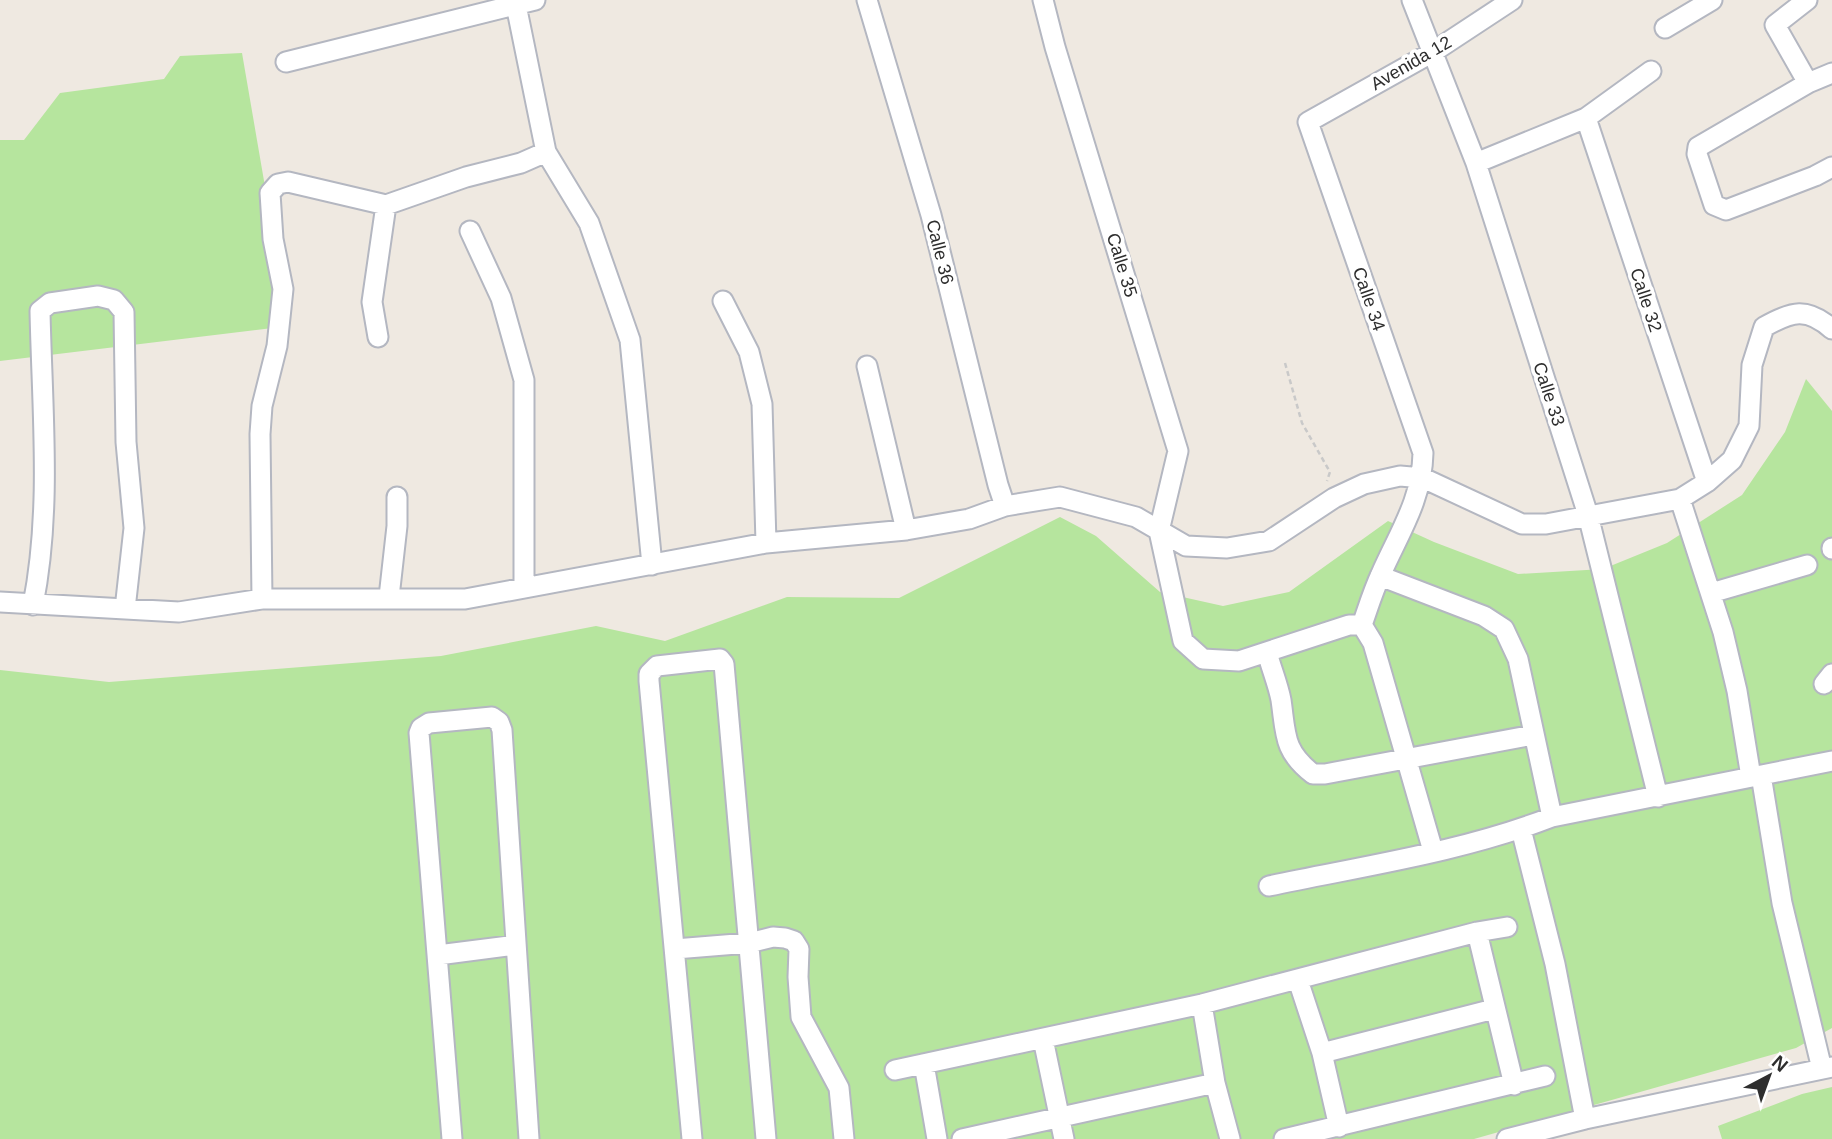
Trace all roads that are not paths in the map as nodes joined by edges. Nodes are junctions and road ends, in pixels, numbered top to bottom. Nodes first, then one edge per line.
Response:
1 (536, 0) edge
2 (867, 0) edge
3 (1044, 0) edge
4 (1412, 0) edge
5 (1512, 0) edge
6 (1712, 0) edge
7 (1807, 0) edge
8 (516, 5) junction
9 (1665, 28) dead end
10 (1433, 52) junction
11 (286, 62) dead end
12 (1651, 71) dead end
13 (1832, 73) edge
14 (1808, 83) junction
15 (1586, 118) junction
16 (1308, 122) joint
17 (546, 152) junction
18 (1476, 163) junction
19 (1832, 167) edge
20 (386, 205) junction
21 (470, 231) dead end
22 (723, 301) dead end
23 (1832, 329) edge
24 (378, 337) dead end
25 (867, 366) dead end
26 (1423, 478) junction
27 (1707, 482) junction
28 (397, 497) dead end
29 (1680, 499) junction
30 (1005, 506) junction
31 (1588, 514) junction
32 (906, 530) junction
33 (1159, 531) junction
34 (766, 543) junction
35 (652, 565) junction
36 (1807, 565) dead end
37 (1380, 576) junction
38 (524, 587) junction
39 (1711, 593) junction
40 (389, 597) junction
41 (262, 599) junction
42 (0, 602) edge
43 (33, 605) junction
44 (125, 609) junction
45 (1362, 625) junction
46 (1267, 652) junction
47 (1533, 735) junction
48 (1406, 759) junction
49 (1832, 761) edge
50 (1756, 776) junction
51 (1658, 797) junction
52 (1552, 817) junction
53 (1521, 829) junction
54 (1433, 851) junction
55 (1269, 886) dead end
56 (1507, 928) dead end
57 (1477, 932) junction
58 (749, 943) junction
59 (516, 945) junction
60 (675, 949) junction
61 (438, 955) junction
62 (1298, 980) junction
63 (1202, 1004) junction
64 (1494, 1009) junction
65 (1043, 1039) junction
66 (1322, 1053) junction
67 (925, 1064) junction
68 (1827, 1068) edge
69 (895, 1070) dead end
70 (1545, 1076) dead end
71 (1215, 1083) junction
72 (1514, 1085) junction
73 (1058, 1118) junction
74 (1585, 1119) junction
75 (1339, 1127) junction
76 (452, 1139) edge
77 (529, 1139) edge
78 (692, 1139) edge
79 (766, 1139) edge
80 (844, 1139) edge
81 (937, 1139) edge
82 (962, 1139) edge
83 (1064, 1139) edge
84 (1230, 1139) edge
85 (1283, 1139) edge
86 (1507, 1139) edge

1 - 8 street
2 - 30 street, Calle 36
3 - 33 street, Calle 35
4 - 10 street, Calle 33
5 - 10 street, Avenida 12
6 - 9 street
7 - 14 street
8 - 11 street
8 - 17 street
10 - 16 street, Avenida 12
10 - 18 street, Calle 33
12 - 15 street
13 - 14 street
14 - 19 street
15 - 18 street
15 - 27 street, Calle 32
16 - 26 street, Calle 34
17 - 20 street
17 - 35 street
18 - 31 street, Calle 33
20 - 24 street
20 - 41 street
21 - 38 street
22 - 34 street
23 - 27 street
25 - 32 street
26 - 31 street
26 - 33 street
26 - 37 street
27 - 29 street
28 - 40 street
29 - 31 street
29 - 39 street
30 - 32 street
30 - 33 street
31 - 51 street, Calle 33
32 - 34 street
33 - 46 street
34 - 35 street
35 - 38 street
36 - 39 street
37 - 45 street
37 - 47 street
38 - 40 street
39 - 50 street
40 - 41 street
41 - 44 street
42 - 43 street
43 - 44 street
43 - 44 street
45 - 46 street
45 - 48 street
46 - 48 street
47 - 48 street
47 - 52 street
48 - 54 street
49 - 50 street
50 - 51 street
50 - 68 street
51 - 52 street
52 - 53 street
53 - 54 street
53 - 74 street
54 - 55 street
56 - 57 street
57 - 62 street
57 - 64 street
58 - 60 street
58 - 60 street
58 - 79 street
58 - 80 street
59 - 61 street
59 - 61 street
59 - 77 street
60 - 78 street
61 - 76 street
62 - 63 street
62 - 66 street
63 - 65 street
63 - 71 street
64 - 66 street
64 - 72 street
65 - 67 street
65 - 73 street
66 - 75 street
67 - 69 street
67 - 81 street
68 - 74 street
70 - 72 street
71 - 73 street
71 - 84 street
72 - 75 street
73 - 82 street
73 - 83 street
74 - 86 street
75 - 85 street

